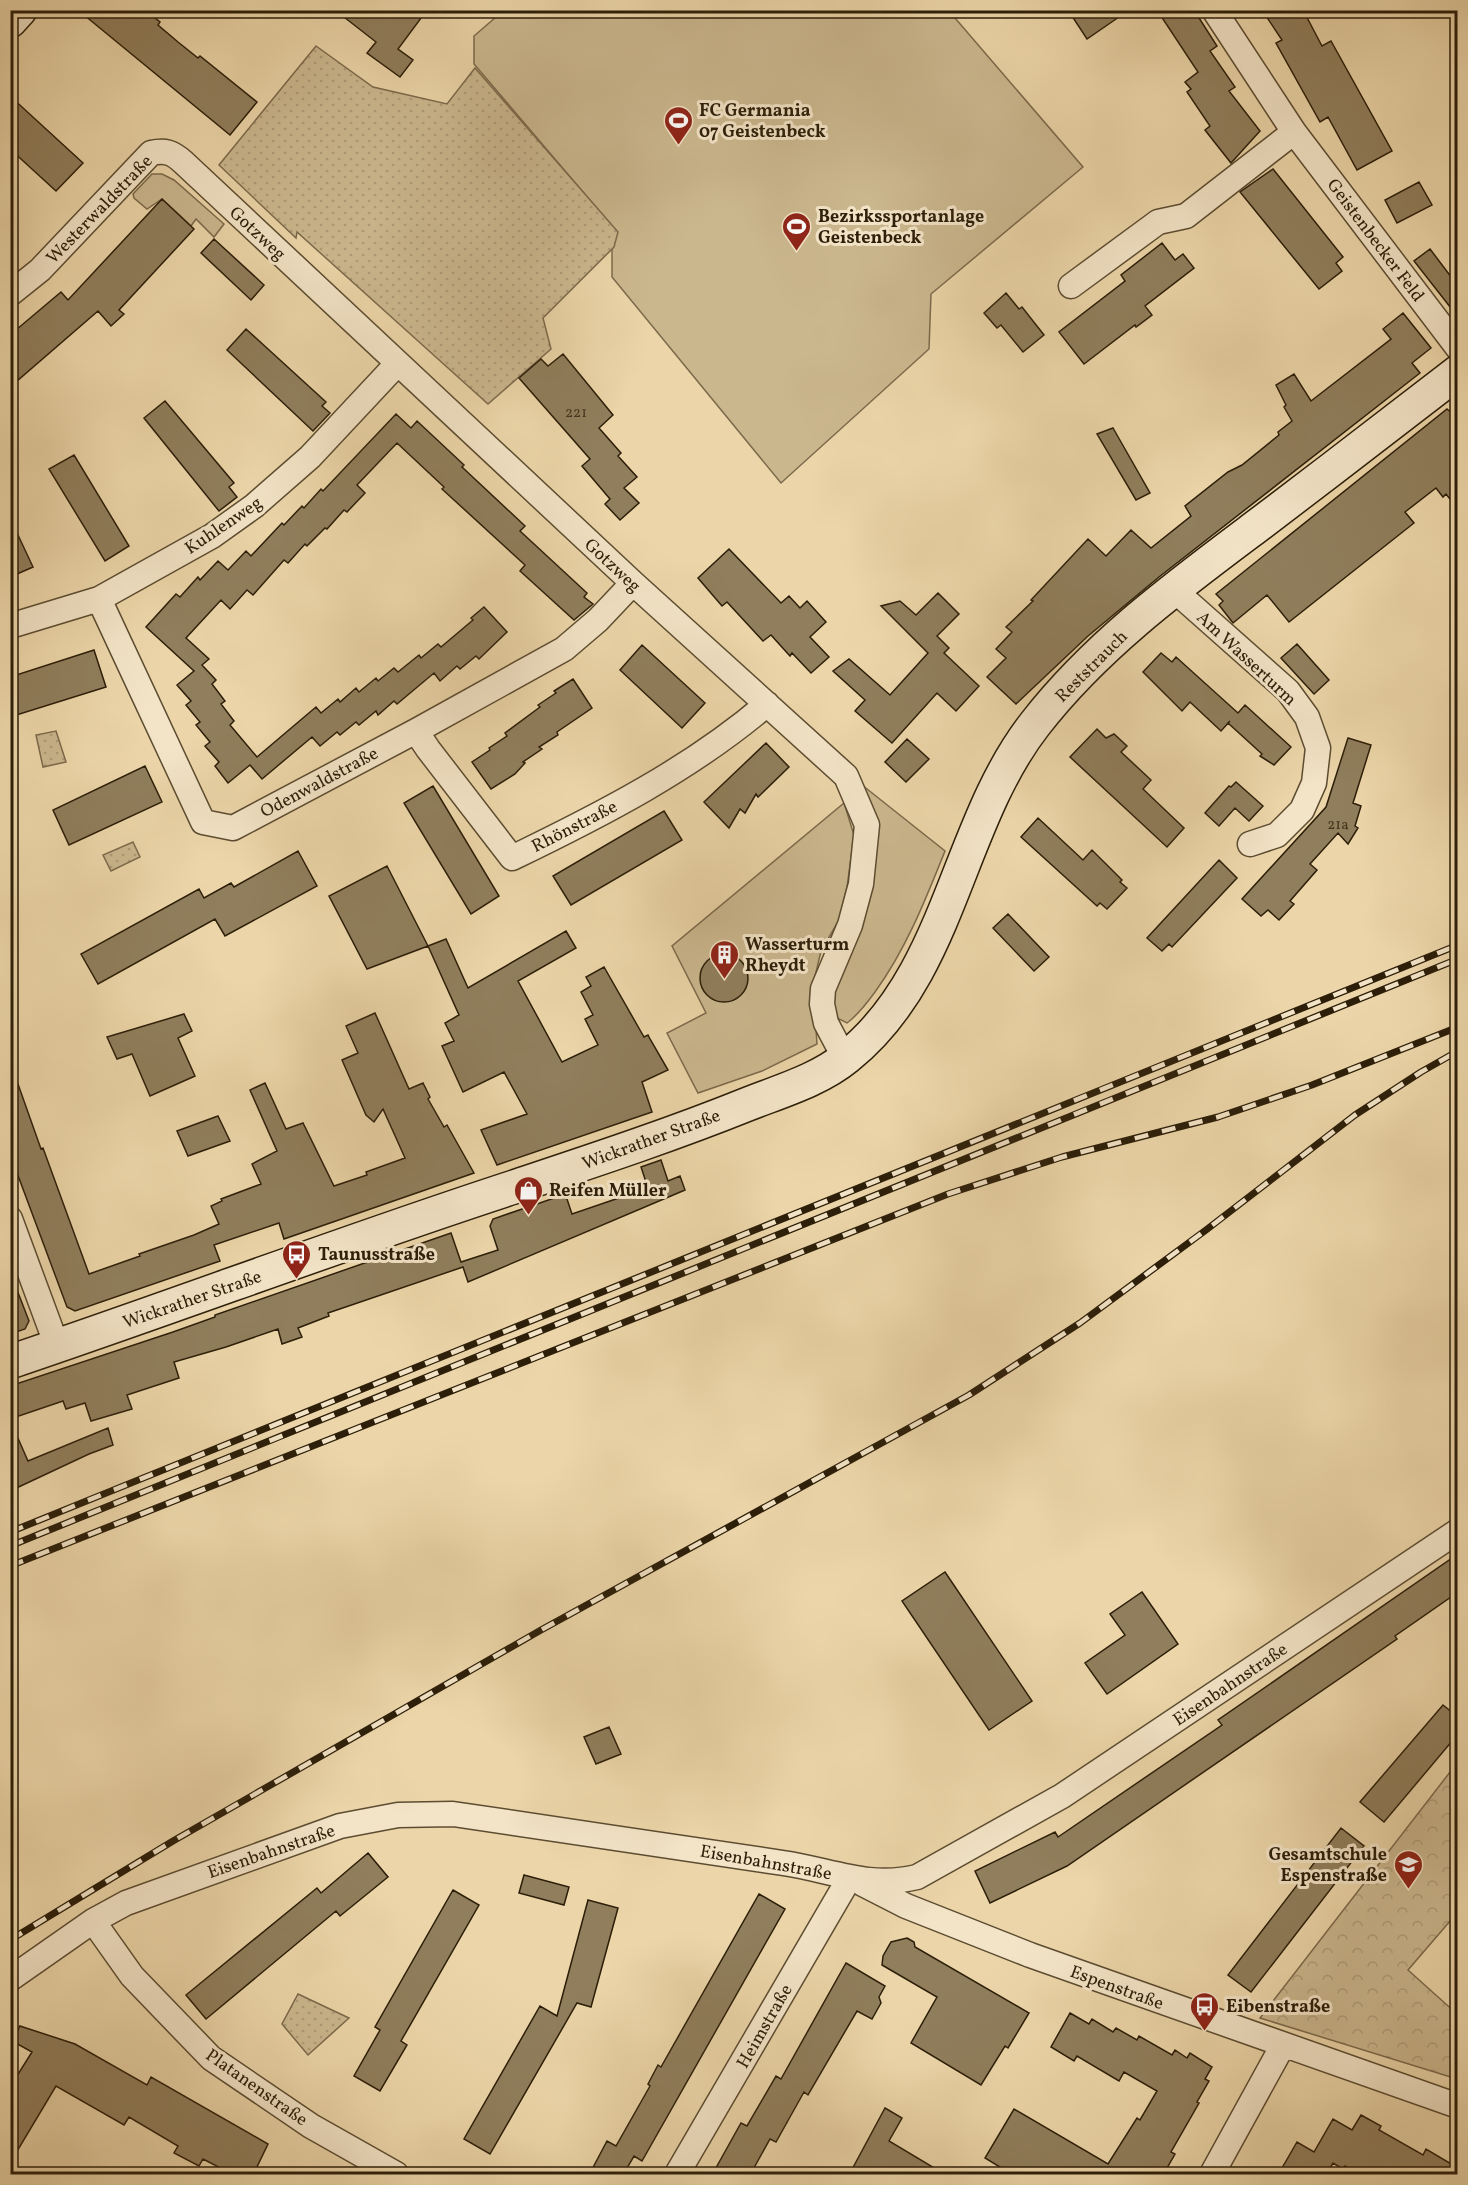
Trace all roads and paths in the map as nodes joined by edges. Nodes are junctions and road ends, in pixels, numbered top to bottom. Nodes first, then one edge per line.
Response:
1 (20, 10) edge
2 (1214, 10) edge
3 (10, 21) edge
4 (1294, 132) junction
5 (162, 150) joint
6 (1071, 286) dead end
7 (10, 294) edge
8 (1458, 348) edge
9 (397, 364) junction
10 (1458, 372) edge
11 (633, 584) junction
12 (1173, 589) junction
13 (99, 598) junction
14 (10, 626) edge
15 (767, 704) junction
16 (416, 731) junction
17 (1250, 844) dead end
18 (845, 1059) junction
19 (10, 1219) edge
20 (57, 1346) junction
21 (10, 1362) edge
22 (1458, 1531) edge
23 (850, 1877) junction
24 (93, 1921) junction
25 (10, 1979) edge
26 (1283, 2045) junction
27 (1458, 2106) edge
28 (396, 2175) edge
29 (677, 2175) edge
30 (1212, 2175) edge

1 - 3 main road
2 - 4 street, Geistenbecker Feld
4 - 6 street
4 - 8 street, Geistenbecker Feld
5 - 7 street, Westerwaldstraße
5 - 9 street, Gotzweg
9 - 11 street, Gotzweg
9 - 13 street, Kuhlenweg
10 - 12 main road, Reststrauch
11 - 15 street, Gotzweg
11 - 16 street, Odenwaldstraße
12 - 17 street, Am Wasserturm
12 - 18 main road, Reststrauch
13 - 14 street, Kuhlenweg
13 - 16 street, Odenwaldstraße
15 - 16 street, Rhönstraße
15 - 18 street, Gotzweg
18 - 20 main road, Wickrather Straße
19 - 20 street
20 - 21 main road, Wickrather Straße
22 - 23 street, Eisenbahnstraße
23 - 24 street, Eisenbahnstraße
23 - 26 street, Espenstraße
23 - 29 street, Heimstraße
24 - 25 street, Eisenbahnstraße
24 - 28 street, Platanenstraße
26 - 27 street, Espenstraße
26 - 30 street

